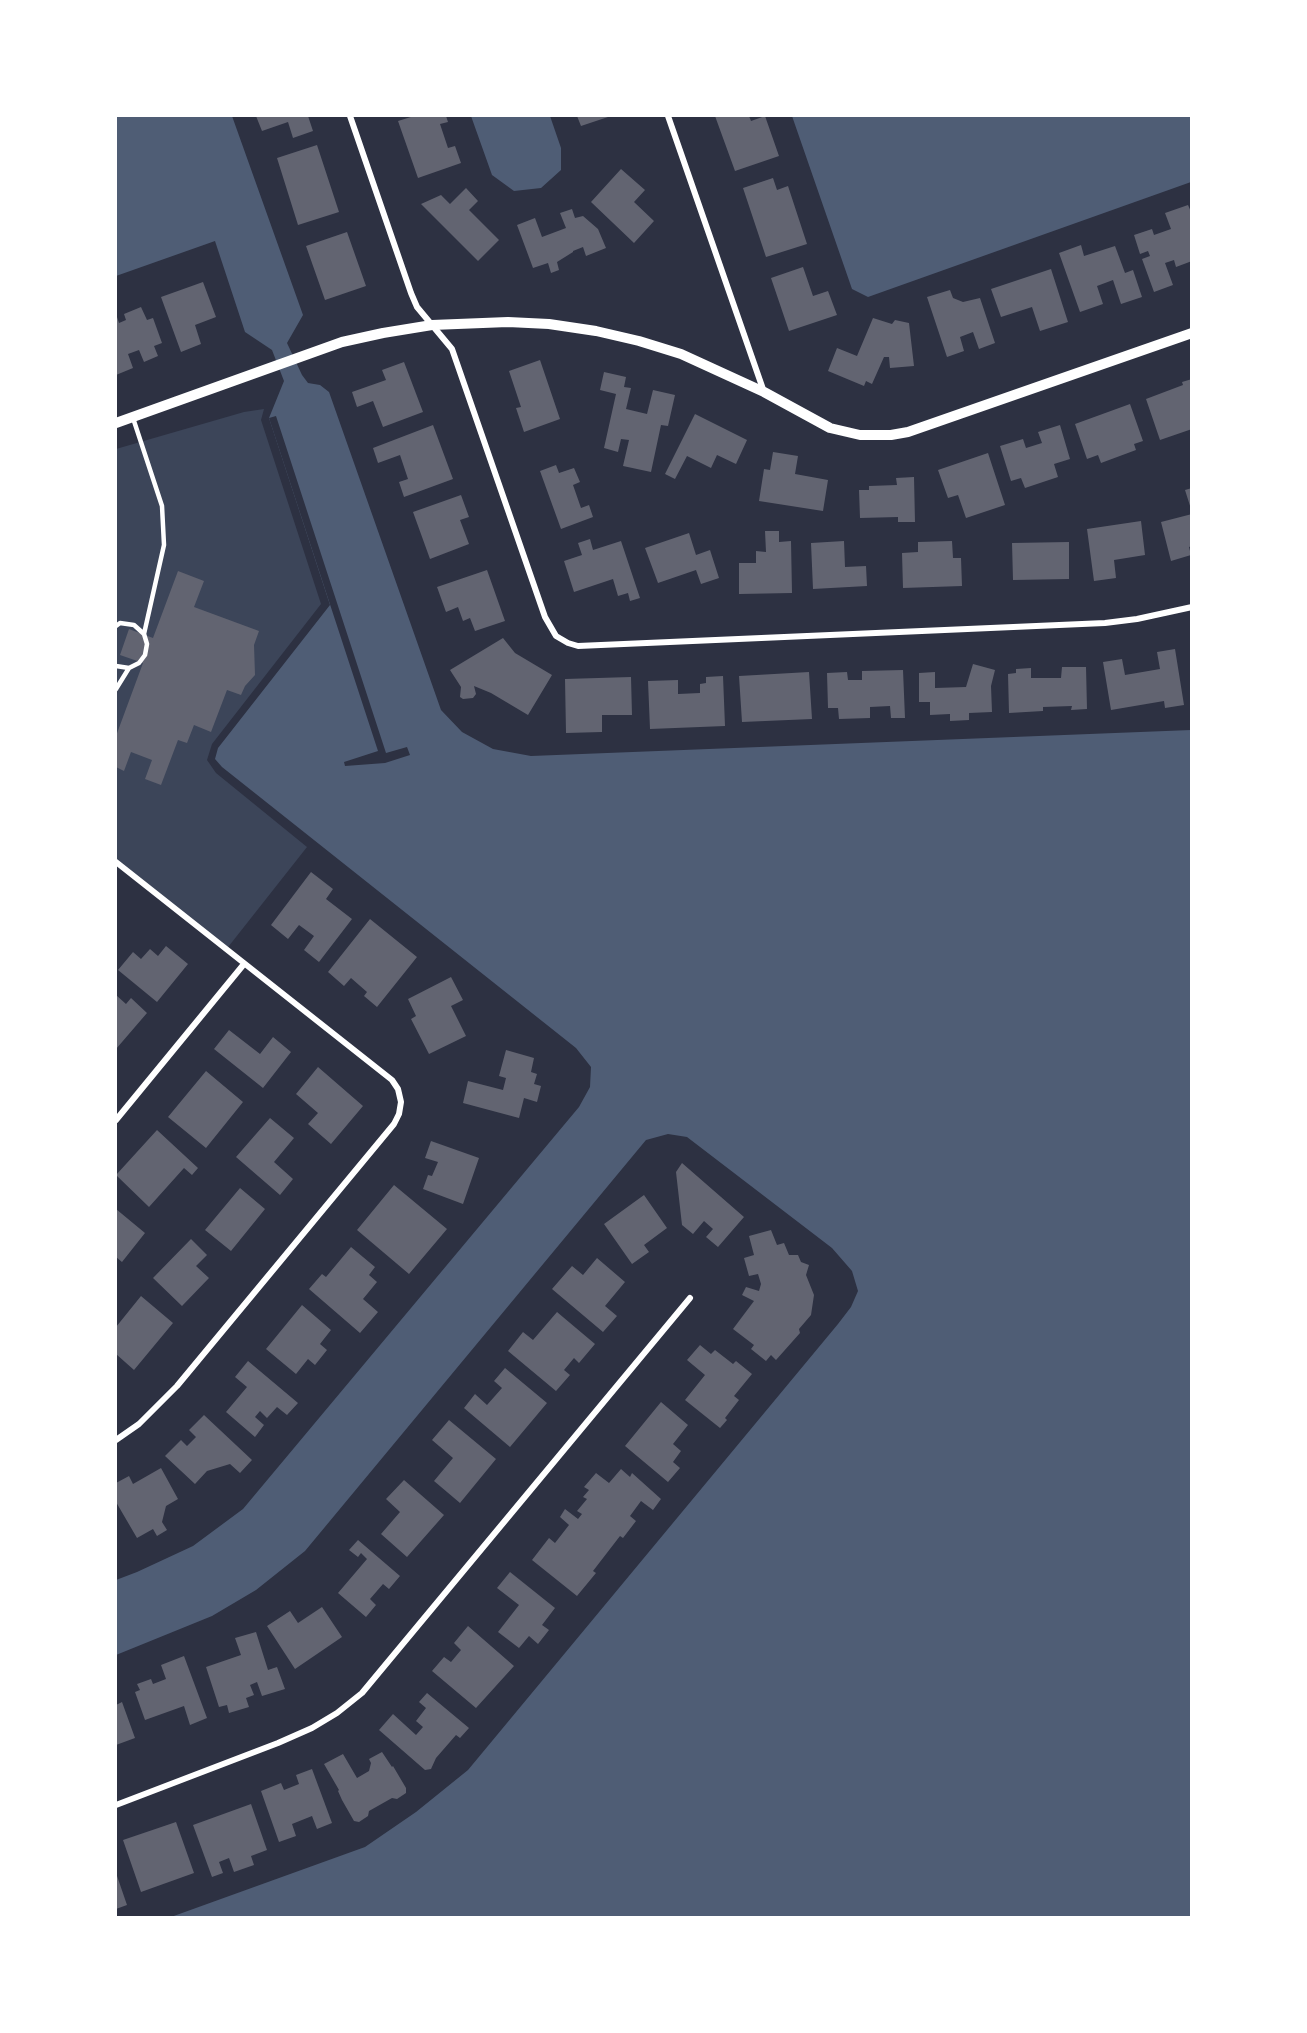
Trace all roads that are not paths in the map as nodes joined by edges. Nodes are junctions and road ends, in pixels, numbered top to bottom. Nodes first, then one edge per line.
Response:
1 (350, 116) edge
2 (668, 116) edge
3 (432, 325) junction
4 (1191, 333) edge
5 (764, 392) junction
6 (132, 417) junction
7 (116, 423) edge
8 (1191, 607) edge
9 (116, 626) edge
10 (144, 634) junction
11 (116, 666) edge
12 (129, 668) junction
13 (116, 689) edge
14 (116, 862) edge
15 (244, 964) junction
16 (116, 1120) edge
17 (690, 1298) dead end
18 (116, 1440) edge
19 (116, 1805) edge

1 - 3 street
2 - 5 street
3 - 5 street
3 - 6 street
3 - 8 street
4 - 5 street
6 - 7 street
6 - 10 lane
9 - 10 lane
10 - 12 lane
11 - 12 lane
12 - 13 lane
14 - 15 street
15 - 16 street
15 - 18 street
17 - 19 street

